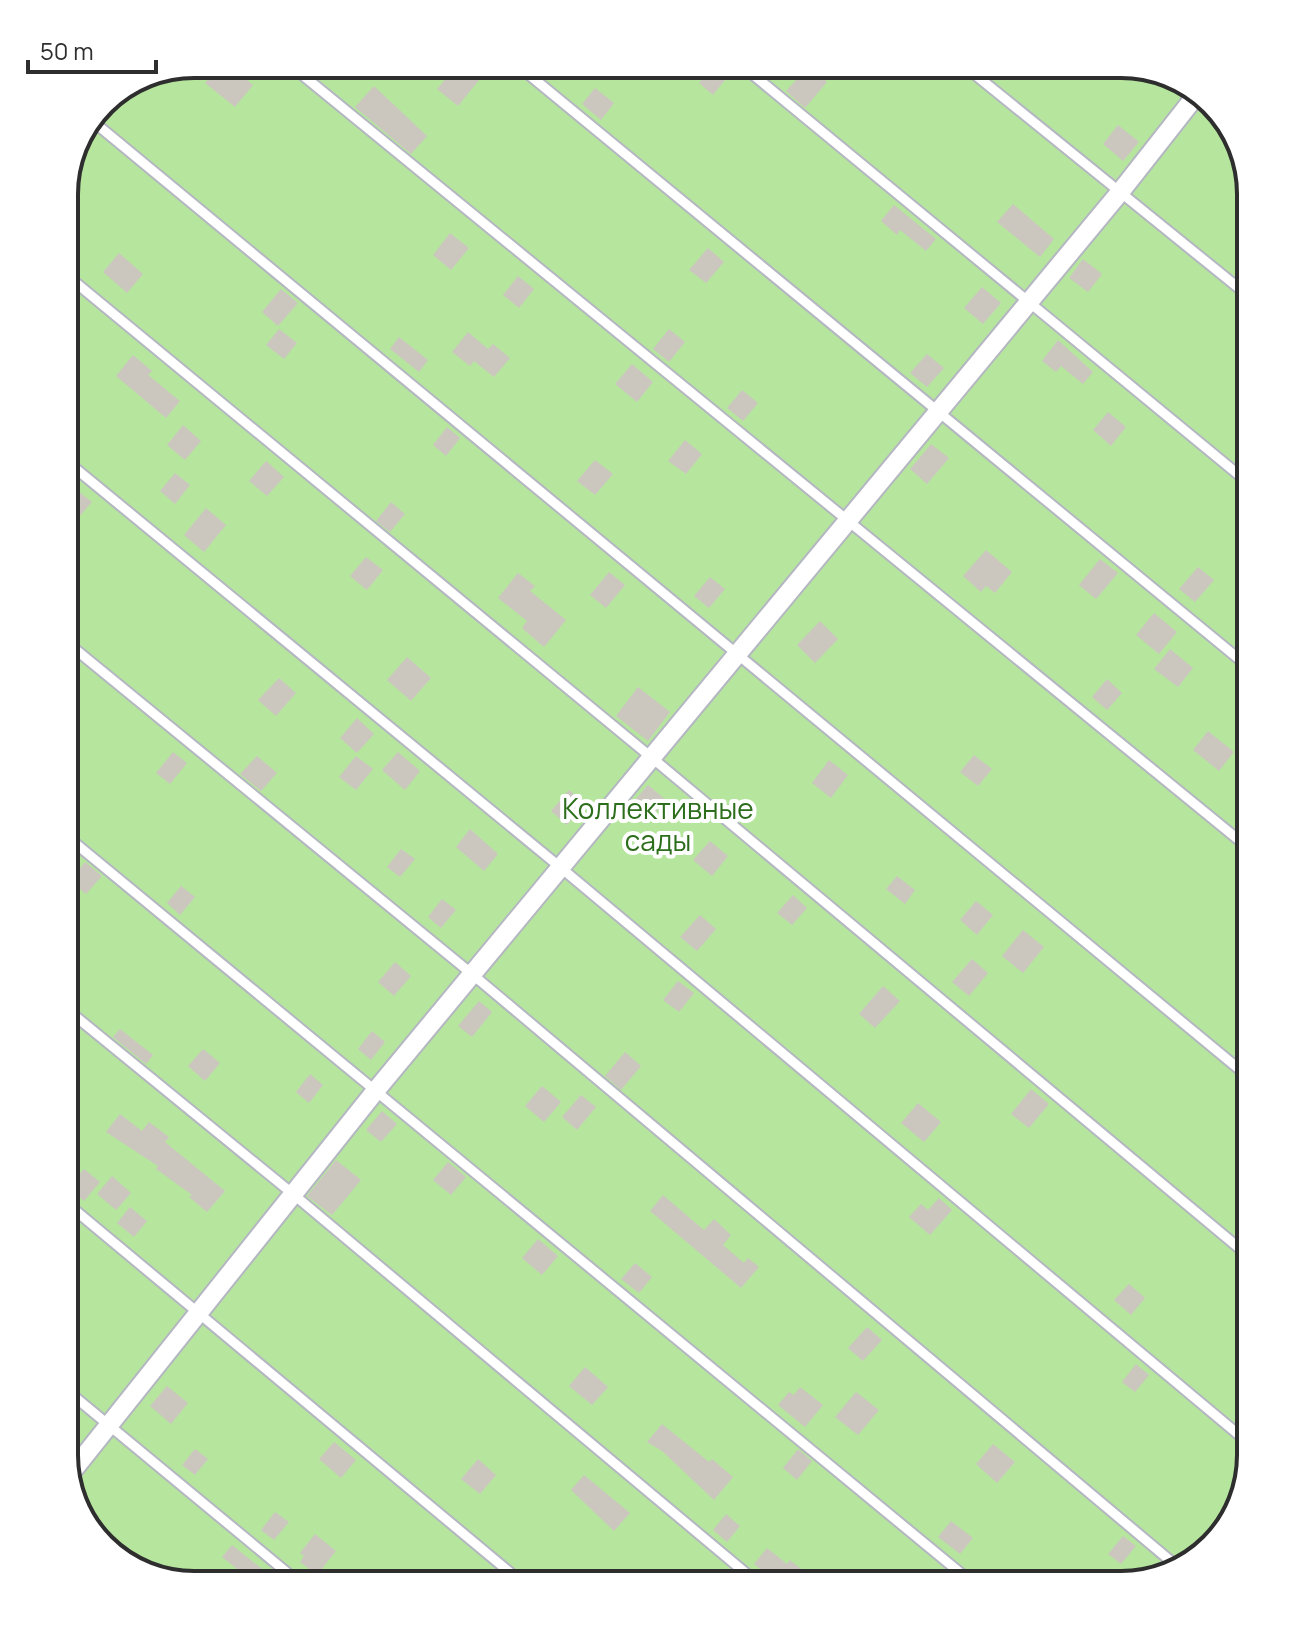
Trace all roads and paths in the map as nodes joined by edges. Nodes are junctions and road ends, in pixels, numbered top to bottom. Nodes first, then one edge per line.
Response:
1 (306, 78) edge
2 (533, 78) edge
3 (757, 78) edge
4 (980, 78) edge
5 (1191, 102) edge
6 (100, 127) edge
7 (1121, 191) junction
8 (78, 285) edge
9 (1237, 286) edge
10 (1029, 301) junction
11 (939, 411) junction
12 (78, 471) edge
13 (1237, 473) edge
14 (846, 521) junction
15 (78, 651) edge
16 (737, 655) junction
17 (1237, 657) edge
18 (651, 757) junction
19 (1237, 839) edge
20 (78, 845) edge
21 (560, 867) junction
22 (472, 974) junction
23 (78, 1018) edge
24 (1237, 1067) edge
25 (377, 1089) junction
26 (293, 1194) junction
27 (78, 1213) edge
28 (1237, 1246) edge
29 (199, 1312) junction
30 (78, 1400) edge
31 (109, 1425) junction
32 (1237, 1433) edge
33 (79, 1463) edge
34 (1170, 1560) edge
35 (285, 1571) edge
36 (508, 1571) edge
37 (743, 1571) edge
38 (958, 1571) edge

1 - 14 lane
2 - 11 lane
3 - 10 lane
4 - 7 lane
5 - 7 street
6 - 16 lane
7 - 9 lane
7 - 10 street
8 - 18 lane
10 - 11 street
10 - 13 lane
11 - 14 street
11 - 17 lane
12 - 21 lane
14 - 16 street
14 - 19 lane
15 - 22 lane
16 - 18 street
16 - 24 lane
18 - 21 street
18 - 28 lane
20 - 25 lane
21 - 22 street
21 - 32 lane
22 - 25 street
22 - 34 lane
23 - 26 lane
25 - 26 street
25 - 38 lane
26 - 29 street
26 - 37 lane
27 - 29 lane
29 - 31 street
29 - 36 lane
30 - 31 lane
31 - 33 street
31 - 35 lane

